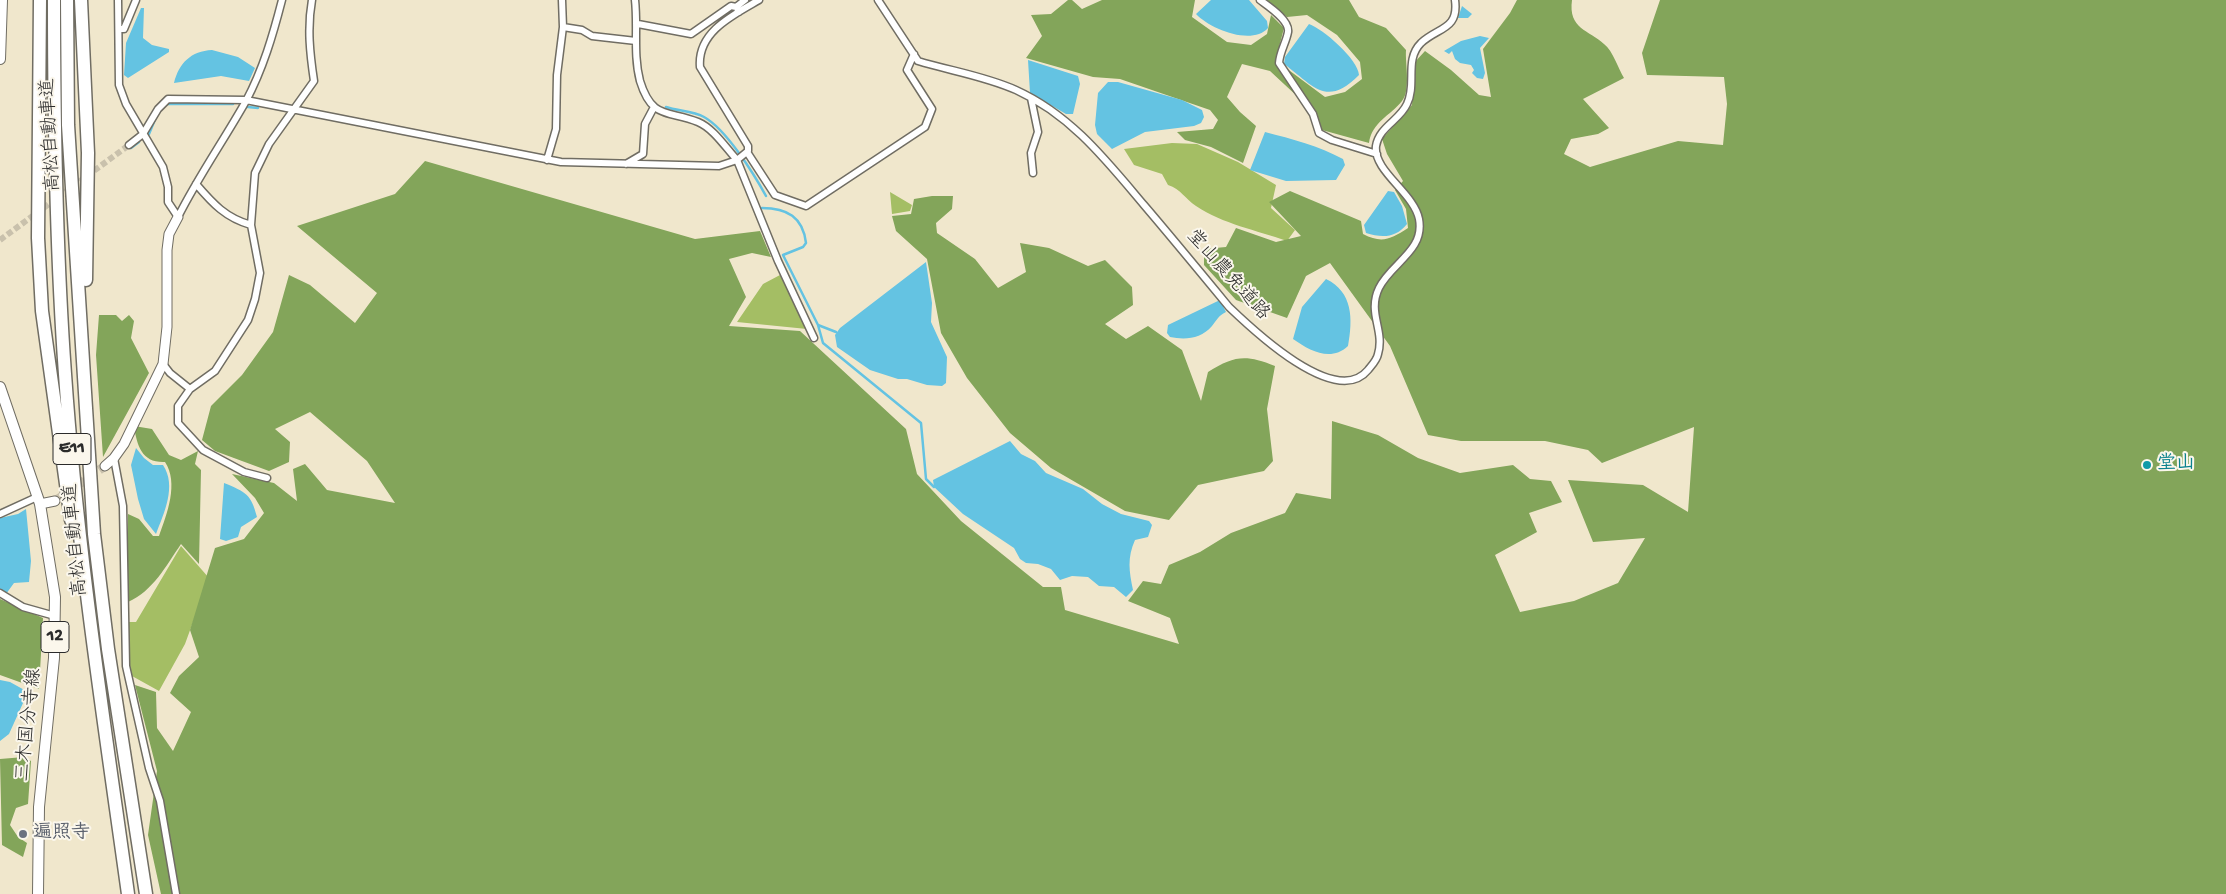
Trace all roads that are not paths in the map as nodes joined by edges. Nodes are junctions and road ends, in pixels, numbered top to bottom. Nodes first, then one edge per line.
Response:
1 (2, 0) edge
2 (40, 0) edge
3 (54, 0) edge
4 (66, 0) edge
5 (81, 0) edge
6 (118, 0) edge
7 (136, 0) edge
8 (282, 0) edge
9 (312, 0) edge
10 (562, 0) edge
11 (635, 0) edge
12 (745, 0) edge
13 (759, 0) edge
14 (878, 0) edge
15 (1260, 0) edge
16 (1455, 0) edge
17 (883, 4) edge
18 (737, 9) junction
19 (638, 24) junction
20 (562, 28) junction
21 (119, 29) junction
22 (636, 41) junction
23 (914, 54) junction
24 (0, 59) edge
25 (1031, 98) junction
26 (246, 100) junction
27 (654, 107) junction
28 (295, 108) junction
29 (143, 134) junction
30 (129, 145) tunnel mouth
31 (1377, 154) junction
32 (742, 156) junction
33 (547, 160) junction
34 (625, 164) junction
35 (1033, 173) dead end
36 (196, 184) junction
37 (178, 217) junction
38 (251, 226) junction
39 (814, 338) dead end
40 (164, 364) junction
41 (84, 373) junction
42 (0, 387) edge
43 (190, 388) junction
44 (114, 458) junction
45 (105, 466) tunnel mouth
46 (267, 478) dead end
47 (38, 501) junction
48 (55, 501) tunnel mouth
49 (0, 514) edge
50 (0, 593) edge
51 (55, 616) junction
52 (97, 673) junction
53 (38, 894) edge
54 (128, 894) edge
55 (146, 894) edge
56 (176, 894) edge

1 - 24 main road
2 - 52 highway
3 - 52 highway, 高松自動車道 / E11
4 - 41 highway, 高松自動車道 / E11
5 - 41 highway
6 - 21 street
7 - 21 street
8 - 26 street
9 - 28 street
10 - 20 street
11 - 19 street
12 - 18 street
13 - 18 street
14 - 17 street
15 - 31 street
16 - 31 street
17 - 23 street
18 - 19 street
18 - 32 street
19 - 22 street
20 - 22 street
20 - 33 street
21 - 29 street
22 - 27 street
23 - 25 street, 堂山農免道路
23 - 32 street
25 - 31 street, 堂山農免道路
25 - 35 street
26 - 28 street
26 - 29 street
26 - 36 street
27 - 32 street
27 - 34 street
28 - 33 street
28 - 38 street
29 - 30 street
29 - 37 street
32 - 34 street
32 - 39 street
33 - 34 street
36 - 37 street
36 - 38 street
37 - 40 street
38 - 43 street
40 - 43 street
40 - 44 street
41 - 55 highway, 高松自動車道 / E11
42 - 47 main road, 三木国分寺線 / 12
43 - 46 street
44 - 45 street
44 - 56 street
47 - 48 street
47 - 49 street
47 - 51 main road, 三木国分寺線 / 12
50 - 51 street
51 - 53 main road, 三木国分寺線 / 12
52 - 54 highway, 高松自動車道 / E11

